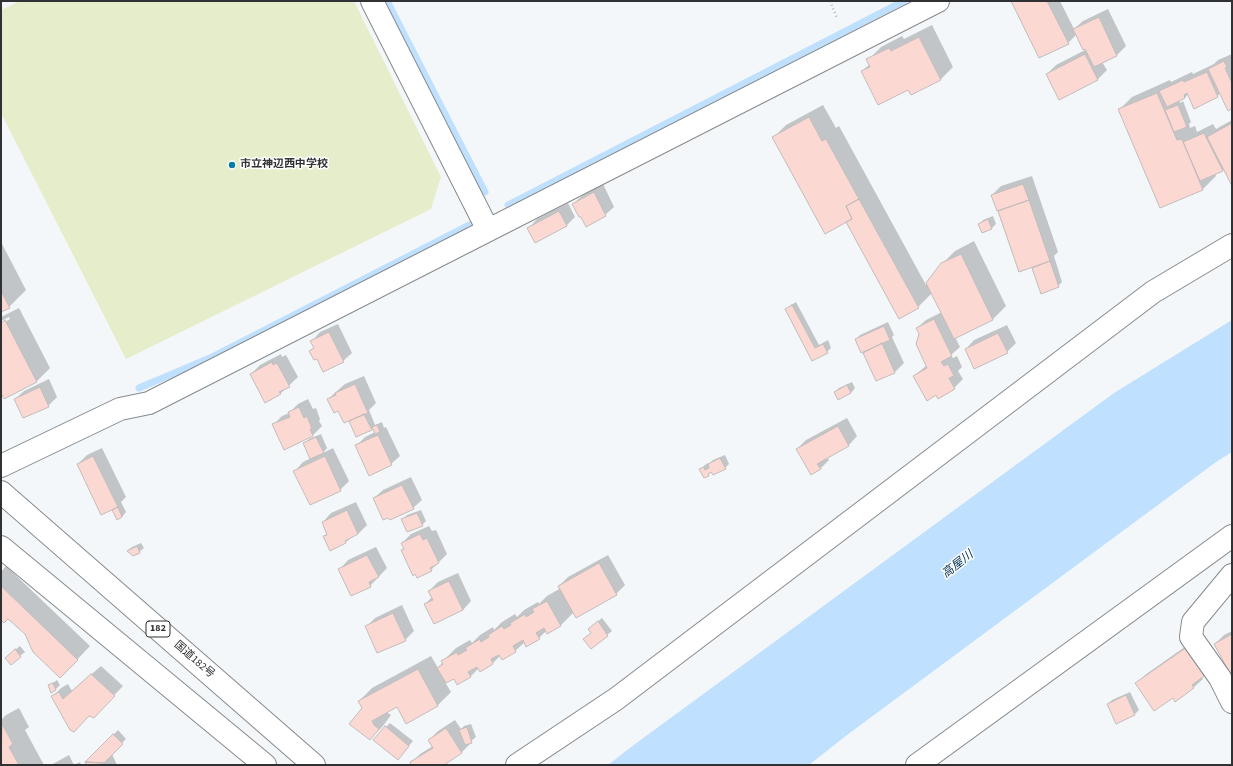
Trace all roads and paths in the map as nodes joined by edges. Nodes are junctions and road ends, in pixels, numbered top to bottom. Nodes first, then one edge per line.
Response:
1 (372, 1) edge
2 (830, 1) edge
3 (938, 1) edge
4 (837, 18) dead end
5 (488, 230) junction
6 (1232, 245) edge
7 (1, 466) edge
8 (1, 492) edge
9 (1232, 536) edge
10 (1, 547) edge
11 (1232, 575) edge
12 (1232, 702) edge
13 (265, 765) edge
14 (314, 765) edge
15 (517, 765) edge
16 (917, 765) edge

1 - 5 main road
2 - 4 path
3 - 5 main road
5 - 7 main road
6 - 15 main road
8 - 14 main road, 国道182号 / 182
9 - 16 main road
10 - 13 main road
11 - 12 main road

